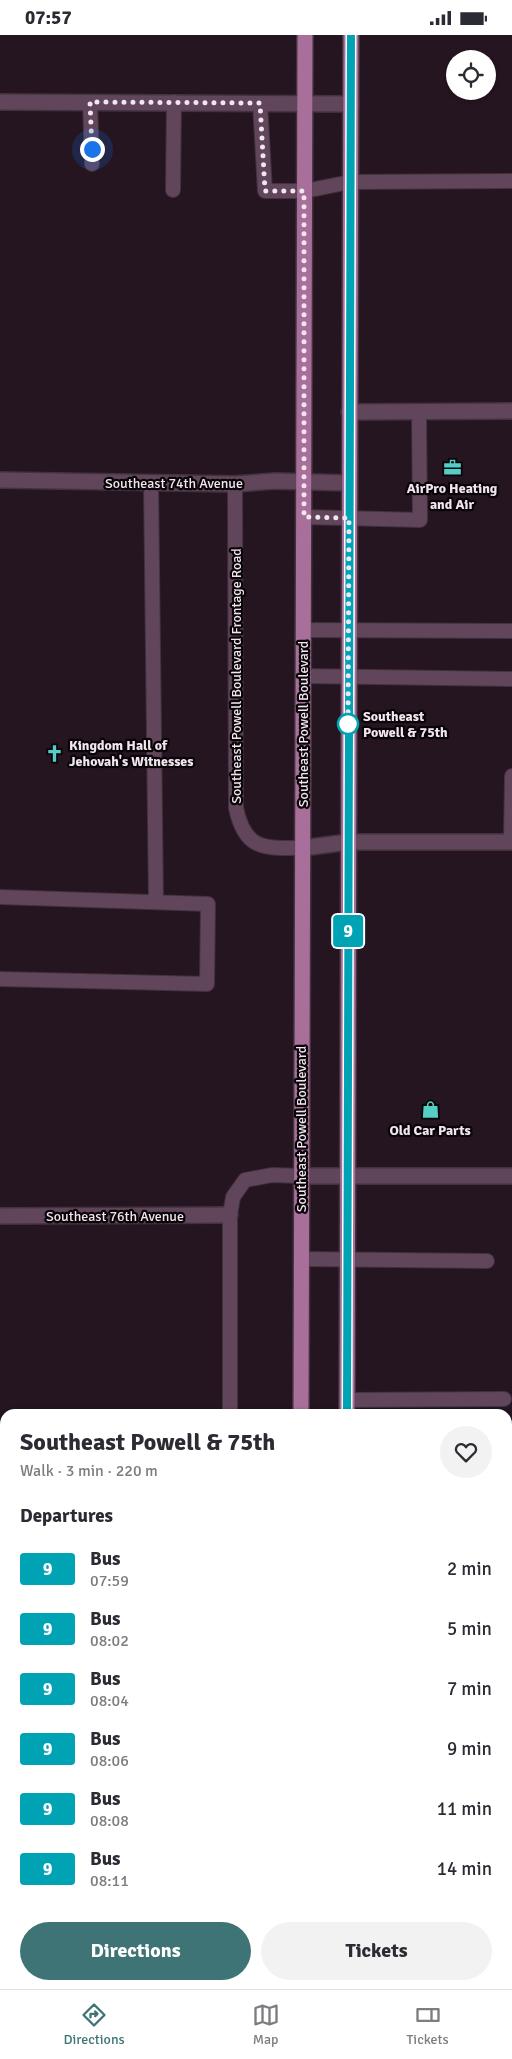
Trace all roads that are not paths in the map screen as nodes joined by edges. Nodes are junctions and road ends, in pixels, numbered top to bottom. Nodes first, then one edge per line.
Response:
1 (305, 35) edge
2 (351, 35) edge
3 (0, 102) edge
4 (90, 102) junction
5 (174, 103) junction
6 (260, 103) junction
7 (304, 103) junction
8 (350, 104) junction
9 (92, 164) dead end
10 (512, 181) edge
11 (350, 182) junction
12 (173, 190) dead end
13 (304, 191) junction
14 (419, 411) junction
15 (512, 411) edge
16 (349, 412) junction
17 (0, 480) edge
18 (304, 482) junction
19 (151, 483) junction
20 (349, 483) junction
21 (235, 484) junction
22 (304, 517) junction
23 (349, 518) junction
24 (303, 630) junction
25 (349, 631) junction
26 (512, 631) edge
27 (303, 676) junction
28 (349, 677) junction
29 (512, 679) edge
30 (512, 776) edge
31 (348, 842) junction
32 (511, 842) edge
33 (303, 848) junction
34 (0, 897) edge
35 (156, 902) junction
36 (0, 979) edge
37 (301, 1176) junction
38 (348, 1176) junction
39 (512, 1176) edge
40 (230, 1215) junction
41 (0, 1216) edge
42 (301, 1259) junction
43 (347, 1260) junction
44 (488, 1261) dead end
45 (504, 1399) dead end
46 (347, 1407) edge
47 (230, 1409) edge
48 (301, 1409) edge

1 - 7 main road, Southeast Powell Boulevard
2 - 8 main road
3 - 4 street
4 - 5 street
4 - 9 lane
5 - 6 street
5 - 12 lane
6 - 7 street
6 - 13 lane
7 - 8 street
7 - 13 main road, Southeast Powell Boulevard
8 - 11 main road
10 - 11 lane
11 - 13 lane
11 - 16 main road
13 - 18 main road, Southeast Powell Boulevard
14 - 15 street
14 - 16 street
14 - 23 lane
16 - 20 main road
17 - 19 street, Southeast 74th Avenue
18 - 20 street, Southeast 74th Avenue
18 - 21 street, Southeast 74th Avenue
18 - 22 main road, Southeast Powell Boulevard
19 - 21 street, Southeast 74th Avenue
19 - 35 lane
20 - 23 main road
21 - 33 lane, Southeast Powell Boulevard Frontage Road
22 - 23 lane
22 - 24 main road, Southeast Powell Boulevard
23 - 25 main road
24 - 25 lane
24 - 27 main road, Southeast Powell Boulevard
25 - 26 lane
25 - 28 main road
27 - 28 lane
27 - 33 main road, Southeast Powell Boulevard
28 - 29 lane
28 - 31 main road
30 - 32 lane
31 - 32 street
31 - 33 street
31 - 38 main road
33 - 37 main road, Southeast Powell Boulevard
34 - 35 lane
35 - 36 lane
37 - 38 street
37 - 40 lane
37 - 42 main road, Southeast Powell Boulevard
38 - 39 street
38 - 43 main road
40 - 41 street, Southeast 76th Avenue
40 - 47 lane
42 - 43 lane
42 - 48 main road, Southeast Powell Boulevard
43 - 44 lane
43 - 46 main road
45 - 46 lane

